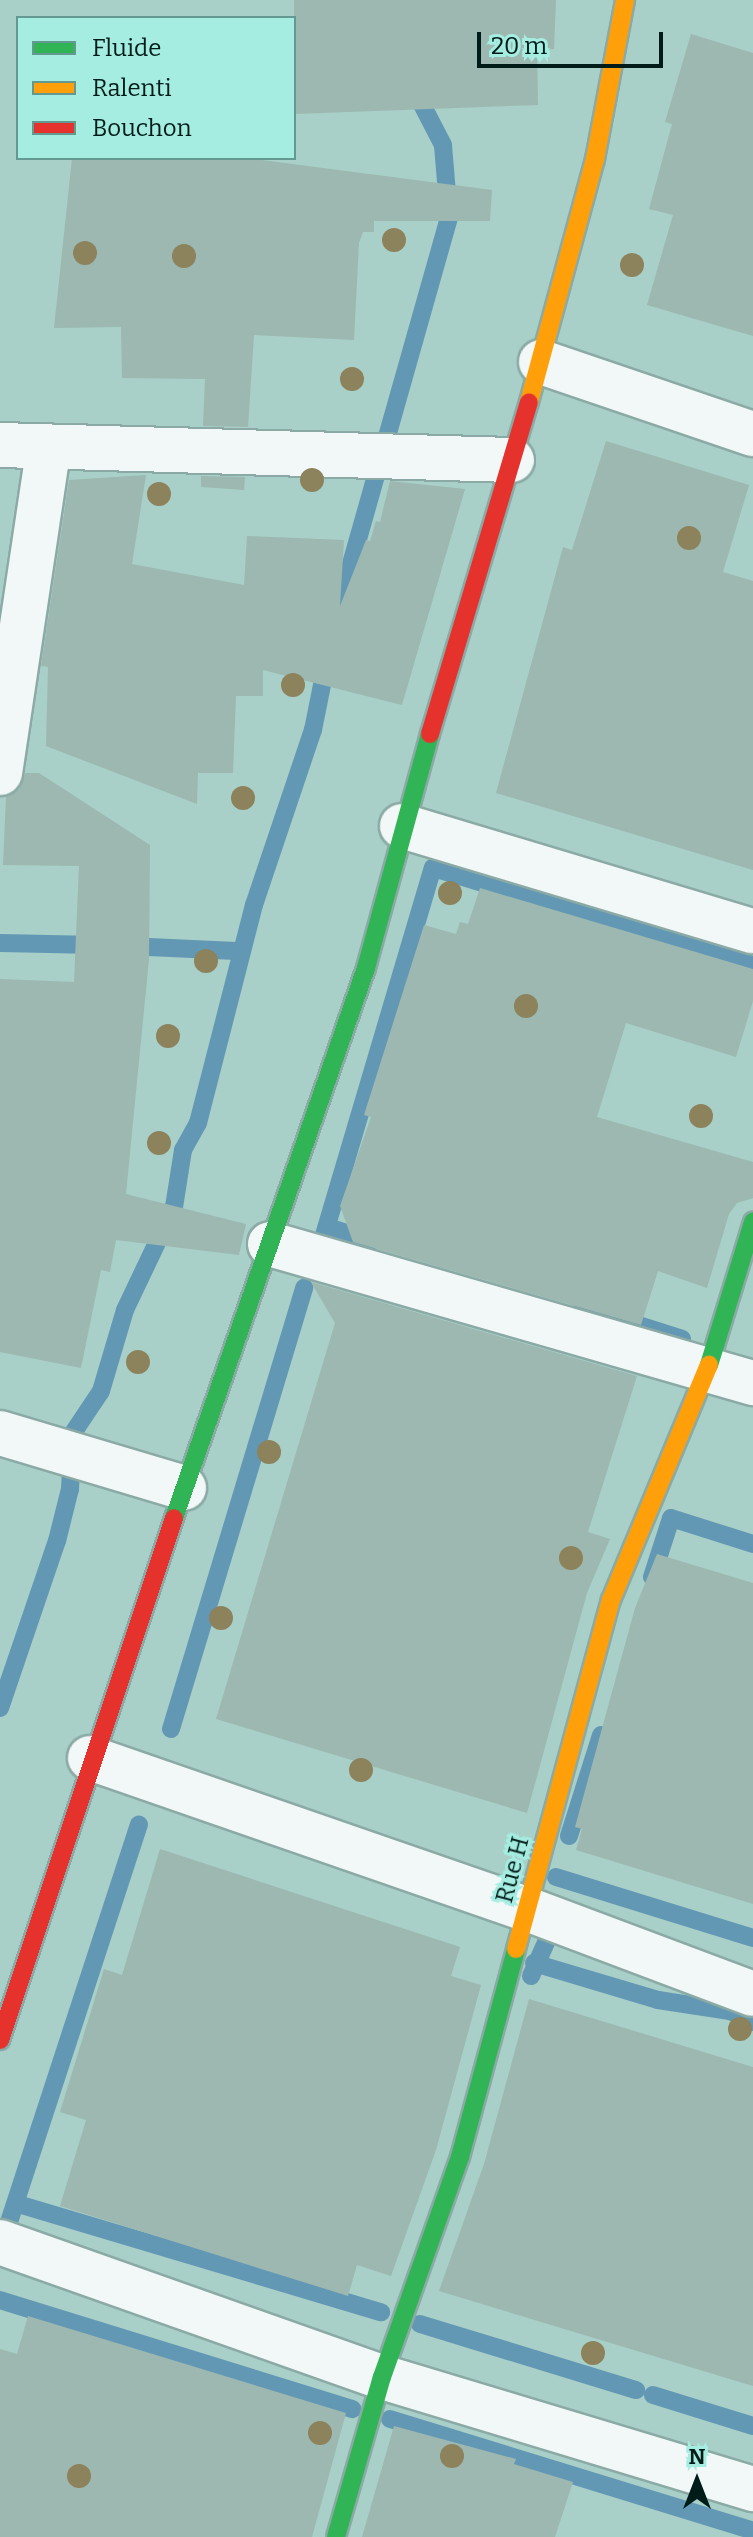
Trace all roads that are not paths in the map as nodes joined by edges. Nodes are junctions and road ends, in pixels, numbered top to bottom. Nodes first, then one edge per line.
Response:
1 (625, 0) edge
2 (541, 362) junction
3 (753, 434) edge
4 (0, 445) edge
5 (49, 447) junction
6 (512, 460) junction
7 (0, 773) edge
8 (402, 826) junction
9 (753, 931) edge
10 (753, 1222) edge
11 (270, 1244) junction
12 (708, 1368) junction
13 (753, 1383) edge
14 (0, 1433) edge
15 (184, 1488) junction
16 (90, 1758) junction
17 (527, 1909) junction
18 (753, 1994) edge
19 (0, 2040) edge
20 (0, 2242) edge
21 (382, 2377) junction
22 (753, 2489) edge
23 (336, 2537) edge

1 - 2 street
2 - 3 street
2 - 6 street
4 - 5 street
5 - 6 street
5 - 7 street
6 - 8 street
8 - 9 street
8 - 11 street
10 - 12 street, Rue H
11 - 12 street
11 - 15 street
12 - 13 street
12 - 17 street, Rue H
14 - 15 street
15 - 16 street
16 - 17 street
16 - 19 street
17 - 18 street
17 - 21 street, Rue H
20 - 21 street
21 - 22 street
21 - 23 street, Rue H

